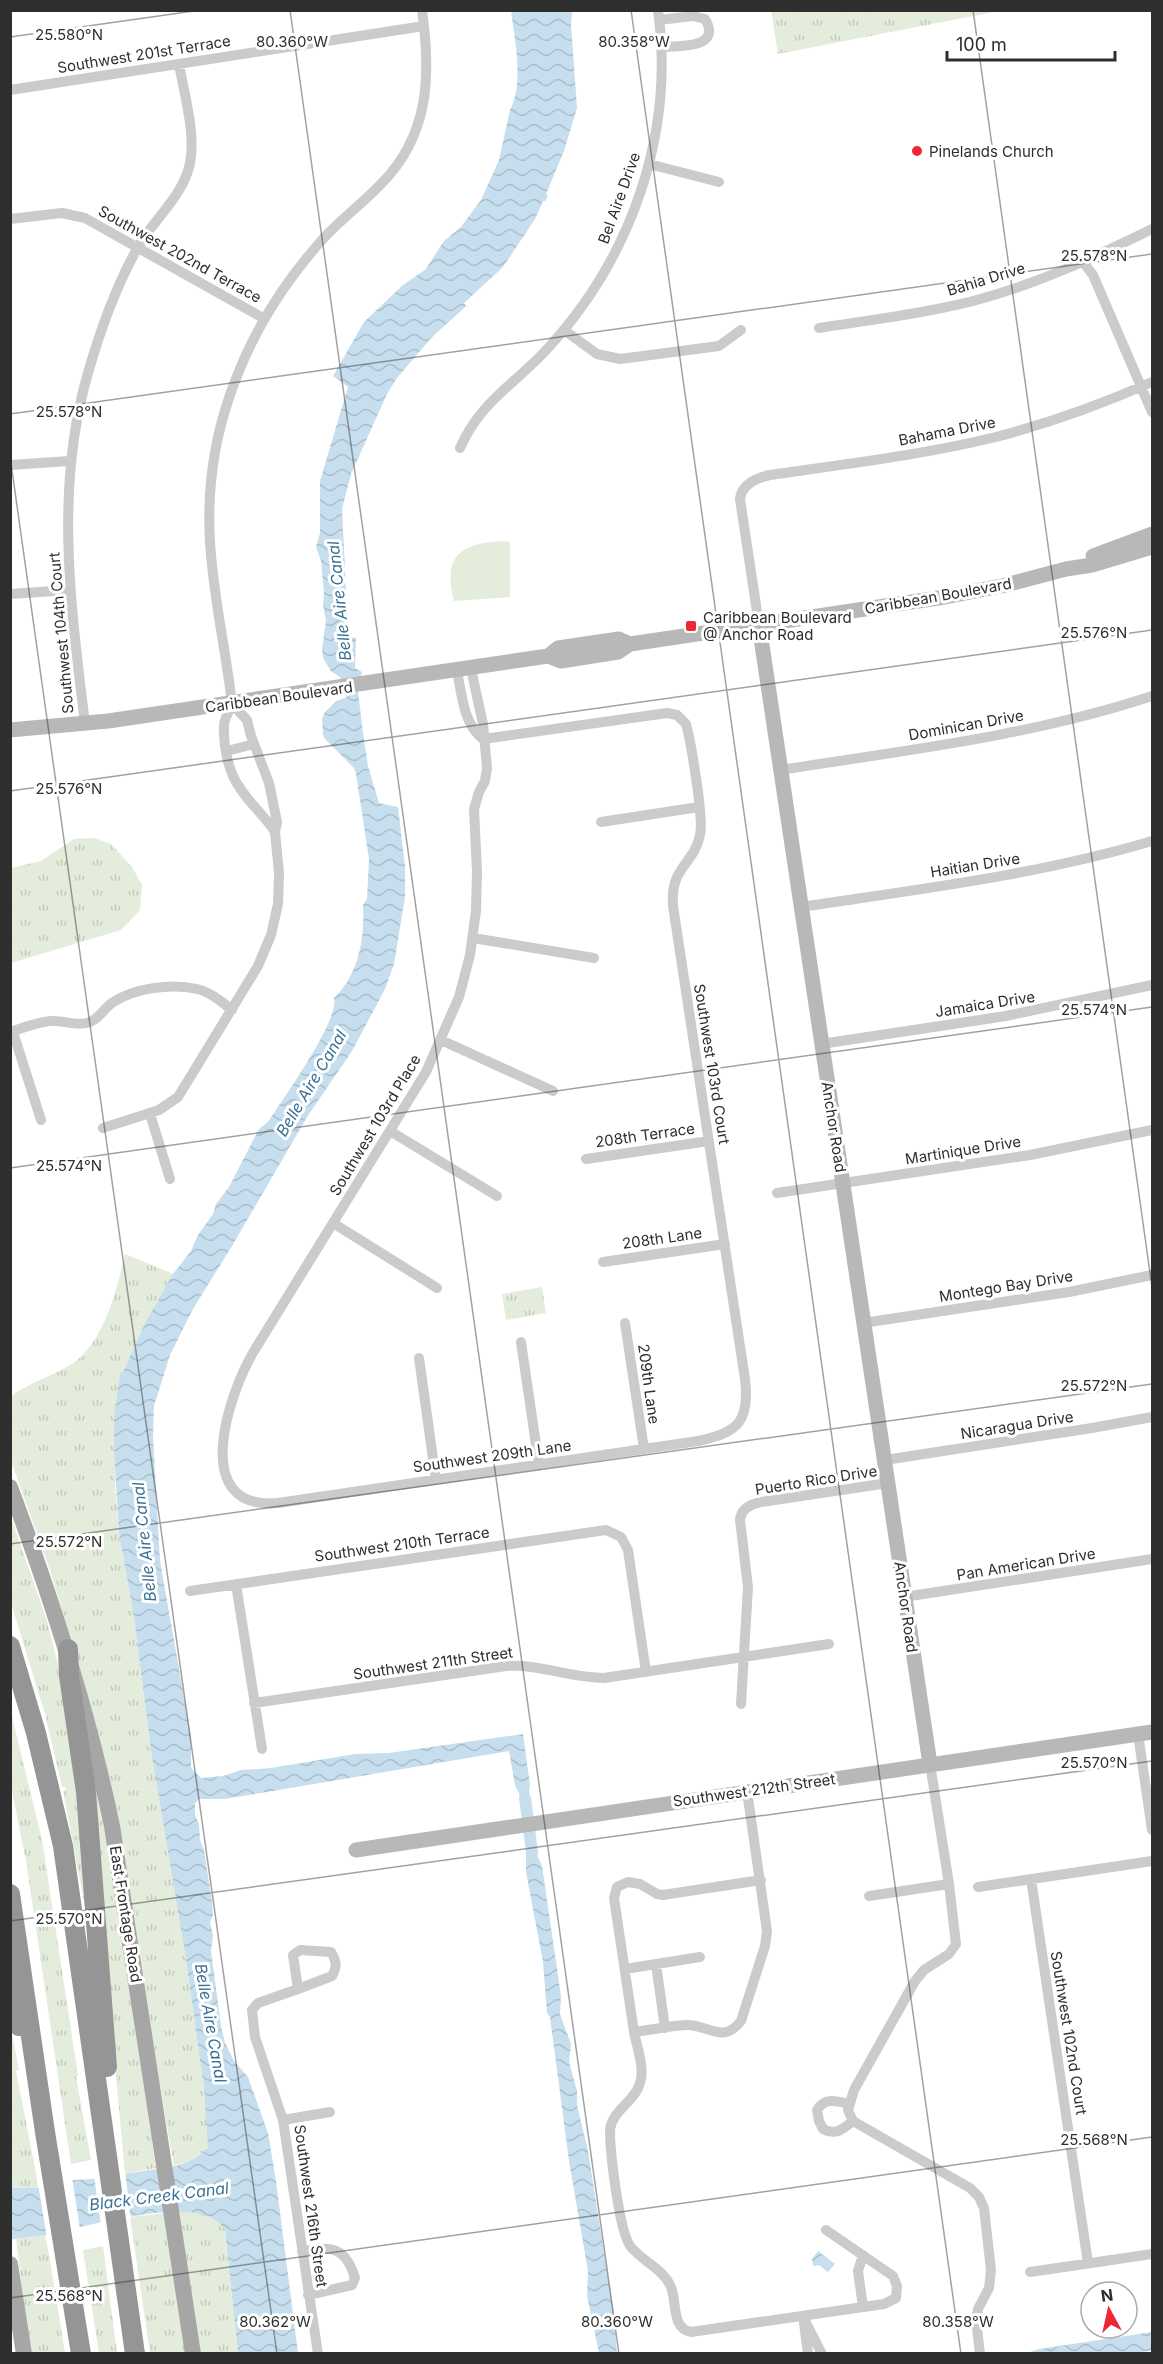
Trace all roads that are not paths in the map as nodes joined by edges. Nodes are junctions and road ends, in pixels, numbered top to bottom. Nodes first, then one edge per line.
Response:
1 (422, 10) edge
2 (658, 15) edge
3 (424, 26) junction
4 (661, 47) junction
5 (179, 64) junction
6 (10, 90) edge
7 (649, 164) junction
8 (719, 182) dead end
9 (10, 219) edge
10 (1152, 228) edge
11 (138, 246) junction
12 (1083, 262) junction
13 (263, 318) junction
14 (819, 328) dead end
15 (564, 330) junction
16 (741, 330) dead end
17 (1147, 384) edge
18 (1152, 412) edge
19 (460, 448) dead end
20 (69, 461) junction
21 (10, 465) edge
22 (743, 489) joint
23 (1152, 534) edge
24 (1152, 547) edge
25 (1066, 569) junction
26 (69, 590) junction
27 (10, 594) edge
28 (759, 625) junction
29 (464, 670) junction
30 (1152, 696) edge
31 (232, 704) junction
32 (85, 724) junction
33 (10, 730) edge
34 (483, 739) junction
35 (254, 744) junction
36 (227, 751) junction
37 (780, 770) junction
38 (699, 807) junction
39 (601, 822) dead end
40 (275, 832) junction
41 (1152, 842) edge
42 (801, 907) junction
43 (473, 938) junction
44 (594, 958) dead end
45 (1152, 985) edge
46 (232, 1010) junction
47 (12, 1032) edge
48 (441, 1040) junction
49 (821, 1044) junction
50 (553, 1090) dead end
51 (150, 1114) junction
52 (41, 1120) dead end
53 (103, 1128) dead end
54 (1152, 1130) edge
55 (390, 1131) junction
56 (709, 1141) junction
57 (586, 1159) dead end
58 (170, 1179) dead end
59 (843, 1183) junction
60 (777, 1193) dead end
61 (497, 1196) dead end
62 (333, 1223) junction
63 (725, 1244) junction
64 (603, 1262) dead end
65 (1152, 1275) edge
66 (437, 1288) dead end
67 (625, 1323) dead end
68 (863, 1323) junction
69 (521, 1342) dead end
70 (418, 1358) dead end
71 (1152, 1416) edge
72 (738, 1423) joint
73 (644, 1449) junction
74 (885, 1460) junction
75 (539, 1465) junction
76 (436, 1480) junction
77 (888, 1483) junction
78 (10, 1487) edge
79 (246, 1498) joint
80 (1152, 1559) edge
81 (236, 1584) junction
82 (190, 1591) dead end
83 (904, 1597) junction
84 (829, 1644) dead end
85 (10, 1646) edge
86 (68, 1649) junction
87 (742, 1657) junction
88 (646, 1672) junction
89 (254, 1703) junction
90 (741, 1704) dead end
91 (1145, 1733) edge
92 (262, 1749) dead end
93 (930, 1764) junction
94 (747, 1791) junction
95 (1152, 1830) edge
96 (356, 1850) dead end
97 (1152, 1862) edge
98 (1031, 1879) junction
99 (761, 1880) junction
100 (949, 1884) junction
101 (978, 1887) dead end
102 (10, 1894) edge
103 (869, 1896) dead end
104 (700, 1957) dead end
105 (656, 1964) junction
106 (625, 1969) junction
107 (10, 1988) edge
108 (298, 1989) junction
109 (665, 2028) junction
110 (634, 2032) junction
111 (849, 2104) junction
112 (330, 2112) dead end
113 (102, 2120) junction
114 (283, 2120) junction
115 (854, 2121) junction
116 (45, 2132) junction
117 (826, 2230) dead end
118 (302, 2251) junction
119 (1152, 2254) edge
120 (864, 2255) junction
121 (10, 2264) edge
122 (1088, 2264) junction
123 (1030, 2272) dead end
124 (308, 2295) junction
125 (863, 2307) junction
126 (803, 2317) junction
127 (24, 2354) edge
128 (81, 2354) edge
129 (135, 2354) edge
130 (193, 2354) edge
131 (318, 2354) edge
132 (808, 2354) edge
133 (822, 2354) edge
134 (980, 2354) edge

1 - 3 street
2 - 4 street, Bel Aire Drive
2 - 4 street
3 - 5 street, Southwest 201st Terrace
3 - 13 street
4 - 7 street, Bel Aire Drive
5 - 6 street, Southwest 201st Terrace
5 - 11 street, Southwest 104th Court
7 - 8 street
7 - 15 street, Bel Aire Drive
9 - 11 street, Southwest 202nd Terrace
10 - 12 street, Bahia Drive
11 - 13 street, Southwest 202nd Terrace
11 - 20 street, Southwest 104th Court
12 - 14 street, Bahia Drive
12 - 17 street
13 - 31 street
15 - 16 street
15 - 19 street, Bel Aire Drive
17 - 18 street
17 - 22 street, Bahama Drive
20 - 21 street
20 - 26 street, Southwest 104th Court
22 - 28 street, Anchor Road
23 - 25 street, Caribbean Boulevard
24 - 25 street, Caribbean Boulevard
25 - 28 street, Caribbean Boulevard
26 - 27 street
26 - 32 street, Southwest 104th Court
28 - 29 street, Caribbean Boulevard
28 - 37 street, Anchor Road
29 - 31 street, Caribbean Boulevard
29 - 34 street, Southwest 103rd Place
30 - 37 street, Dominican Drive
31 - 32 street, Caribbean Boulevard
31 - 35 street
31 - 36 street
32 - 33 street, Caribbean Boulevard
34 - 38 street, Southwest 103rd Court
34 - 43 street, Southwest 103rd Place
35 - 36 street
35 - 40 street
36 - 40 street
37 - 42 street, Anchor Road
38 - 39 street
38 - 56 street, Southwest 103rd Court
40 - 46 street
41 - 42 street, Haitian Drive
42 - 49 street, Anchor Road
43 - 44 street
43 - 48 street, Southwest 103rd Place
45 - 49 street, Jamaica Drive
46 - 47 street
46 - 51 street
47 - 52 street
48 - 50 street
48 - 55 street, Southwest 103rd Place
49 - 59 street, Anchor Road
51 - 53 street
51 - 58 street
54 - 59 street, Martinique Drive
55 - 61 street
55 - 62 street, Southwest 103rd Place
56 - 57 street, 208th Terrace
56 - 63 street, Southwest 103rd Court
59 - 60 street, Martinique Drive
59 - 68 street, Anchor Road
62 - 66 street
62 - 79 street, Southwest 103rd Place
63 - 64 street, 208th Lane
63 - 72 street, Southwest 103rd Court
65 - 68 street, Montego Bay Drive
67 - 73 street, 209th Lane
68 - 74 street, Anchor Road
69 - 75 street
70 - 76 street
71 - 74 street, Nicaragua Drive
72 - 73 street, Southwest 209th Lane
73 - 75 street, Southwest 209th Lane
74 - 77 street, Anchor Road
75 - 76 street, Southwest 209th Lane
76 - 79 street, Southwest 209th Lane
77 - 83 street, Anchor Road
77 - 87 street, Puerto Rico Drive
78 - 86 main road, East Frontage Road
80 - 83 street, Pan American Drive
81 - 82 street, Southwest 210th Terrace
81 - 88 street, Southwest 210th Terrace
81 - 89 street
83 - 93 street, Anchor Road
84 - 87 street, Southwest 211th Street
85 - 113 highway
86 - 113 highway
86 - 130 main road, East Frontage Road
87 - 88 street, Southwest 211th Street
87 - 90 street
88 - 89 street, Southwest 211th Street
89 - 92 street
91 - 93 street, Southwest 212th Street
91 - 95 street
93 - 94 street, Southwest 212th Street
93 - 100 street
94 - 96 street, Southwest 212th Street
94 - 99 street
97 - 98 street
98 - 101 street
98 - 122 street, Southwest 102nd Court
99 - 106 street
99 - 109 street
100 - 103 street
100 - 111 street
102 - 116 highway
104 - 105 street
105 - 106 street
105 - 109 street
106 - 110 street
107 - 116 highway
108 - 108 street, Southwest 216th Street
108 - 114 street, Southwest 216th Street
109 - 110 street
110 - 126 street
111 - 115 street
111 - 115 street
112 - 114 street
113 - 129 highway
114 - 118 street, Southwest 216th Street
115 - 134 street
116 - 128 highway
117 - 120 street
118 - 124 street, Southwest 216th Street
118 - 124 street
119 - 122 street
120 - 125 street
120 - 125 street
121 - 127 main road
122 - 123 street
124 - 131 street, Southwest 216th Street
125 - 126 street
126 - 132 street
126 - 133 street

